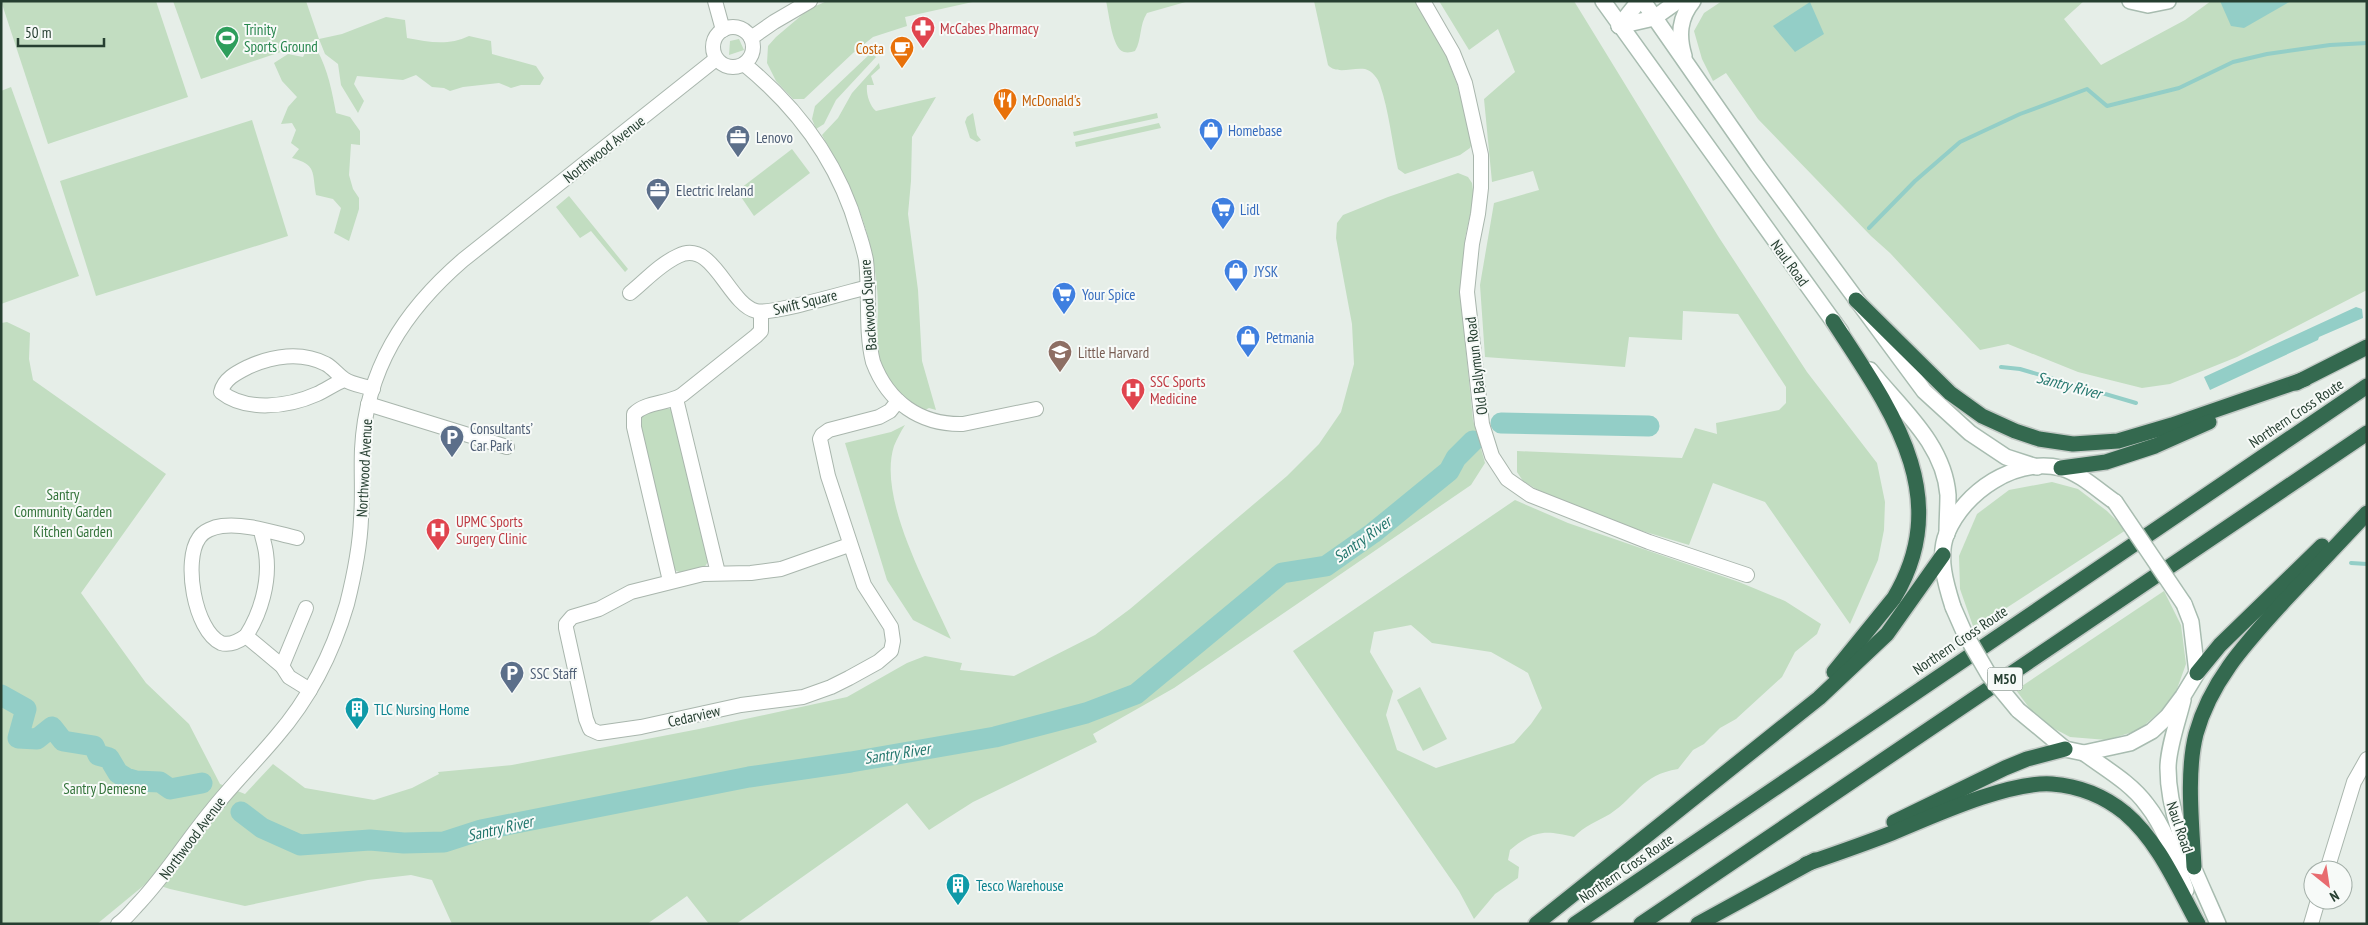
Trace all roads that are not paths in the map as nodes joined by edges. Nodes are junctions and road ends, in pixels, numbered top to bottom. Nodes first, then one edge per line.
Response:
1 (715, 1) edge
2 (810, 1) edge
3 (1423, 1) edge
4 (1603, 1) edge
5 (1641, 1) edge
6 (1678, 1) edge
7 (1693, 1) edge
8 (2130, 1) edge
9 (2168, 1) edge
10 (1654, 18) junction
11 (1619, 26) junction
12 (723, 30) junction
13 (752, 38) junction
14 (716, 58) junction
15 (744, 64) junction
16 (1689, 70) junction
17 (868, 287) junction
18 (630, 293) dead end
19 (1856, 300) junction
20 (762, 312) junction
21 (1833, 321) junction
22 (2367, 347) edge
23 (2305, 379) junction
24 (344, 380) junction
25 (2367, 386) edge
26 (373, 389) junction
27 (676, 398) junction
28 (898, 402) junction
29 (368, 404) junction
30 (1036, 409) dead end
31 (2367, 433) edge
32 (507, 447) dead end
33 (2037, 466) junction
34 (2061, 468) junction
35 (2367, 506) edge
36 (2367, 513) edge
37 (261, 530) junction
38 (1947, 534) junction
39 (297, 538) dead end
40 (849, 545) junction
41 (1943, 555) junction
42 (718, 573) junction
43 (1747, 575) dead end
44 (670, 581) junction
45 (306, 608) dead end
46 (246, 636) junction
47 (282, 666) junction
48 (2197, 673) junction
49 (310, 690) junction
50 (2184, 696) junction
51 (1756, 749) junction
52 (2065, 749) junction
53 (2084, 753) junction
54 (2367, 758) edge
55 (2330, 860) edge
56 (1806, 864) junction
57 (2194, 867) junction
58 (2315, 910) edge
59 (122, 923) edge
60 (1536, 924) edge
61 (1575, 924) edge
62 (1641, 924) edge
63 (1698, 924) edge
64 (2198, 924) edge
65 (2218, 924) edge
66 (2311, 924) edge

1 - 12 street
2 - 13 street
3 - 43 street, Old Ballymun Road
4 - 11 main road, Naul Road
5 - 10 main road, Naul Road
5 - 11 main road
6 - 10 main road
7 - 16 main road
8 - 9 main road
10 - 11 main road
10 - 16 main road, Naul Road
11 - 21 main road, Naul Road
12 - 13 street
12 - 14 street
13 - 15 street
14 - 15 street
14 - 26 street, Northwood Avenue
15 - 17 street, Backwood Square
16 - 19 main road, Naul Road
17 - 20 street, Swift Square
17 - 28 street, Backwood Square
18 - 20 street, Swift Square
19 - 23 highway
19 - 33 main road, Naul Road
20 - 27 street
21 - 38 main road, Naul Road
21 - 51 highway
22 - 23 highway
23 - 34 highway
24 - 24 street
24 - 26 street
25 - 61 highway, Northern Cross Route / M50
26 - 29 street, Northwood Avenue
27 - 42 street
27 - 44 street
28 - 30 street, Backwood Square
28 - 40 street, Cedarview
29 - 32 street
29 - 49 street, Northwood Avenue
31 - 62 highway, M50
33 - 34 main road
33 - 38 main road
34 - 48 main road, bridge
35 - 48 highway
36 - 57 highway
37 - 39 street
37 - 46 street
37 - 46 street
38 - 41 main road
40 - 42 street, Cedarview
40 - 44 street, Cedarview
41 - 51 highway
41 - 52 main road, bridge
42 - 44 street, Cedarview
45 - 47 street
46 - 47 street
47 - 49 street
48 - 50 main road
49 - 59 street, Northwood Avenue
50 - 53 main road
50 - 57 main road, Naul Road
51 - 60 highway
52 - 53 main road
52 - 56 highway
53 - 64 main road, Naul Road
54 - 55 street
56 - 63 highway
56 - 64 highway
57 - 65 main road, Naul Road
58 - 66 street

